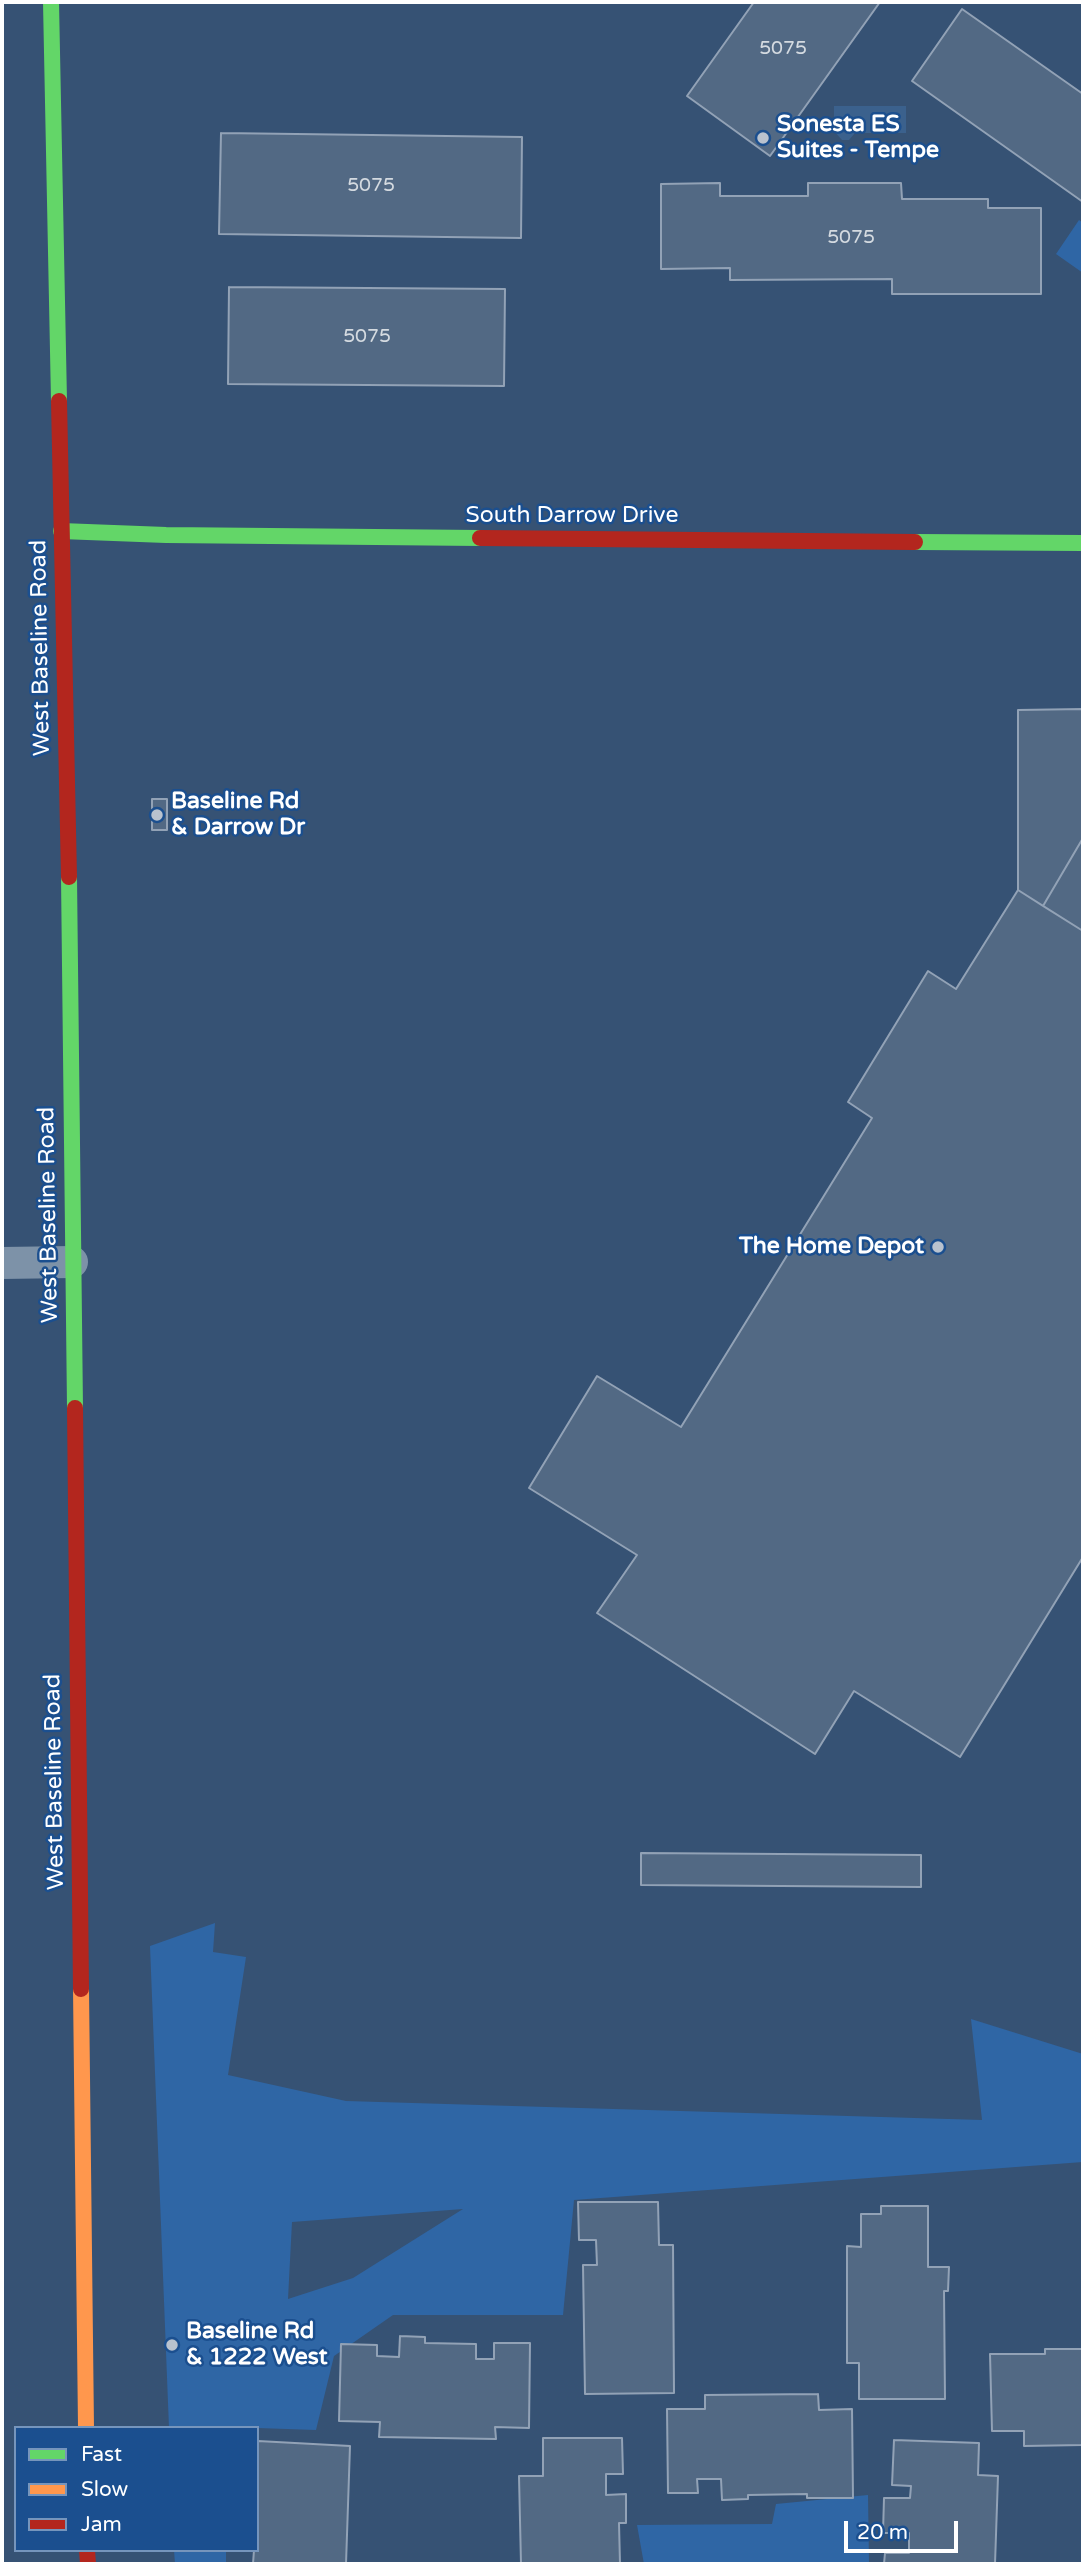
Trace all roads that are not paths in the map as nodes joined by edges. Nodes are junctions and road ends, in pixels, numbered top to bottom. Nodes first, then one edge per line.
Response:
1 (51, 2) edge
2 (61, 531) junction
3 (1083, 543) edge
4 (72, 1262) junction
5 (2, 1263) edge
6 (86, 2426) edge

1 - 2 main road, West Baseline Road
2 - 3 main road, South Darrow Drive
2 - 4 main road, West Baseline Road
4 - 5 street
4 - 6 main road, West Baseline Road

